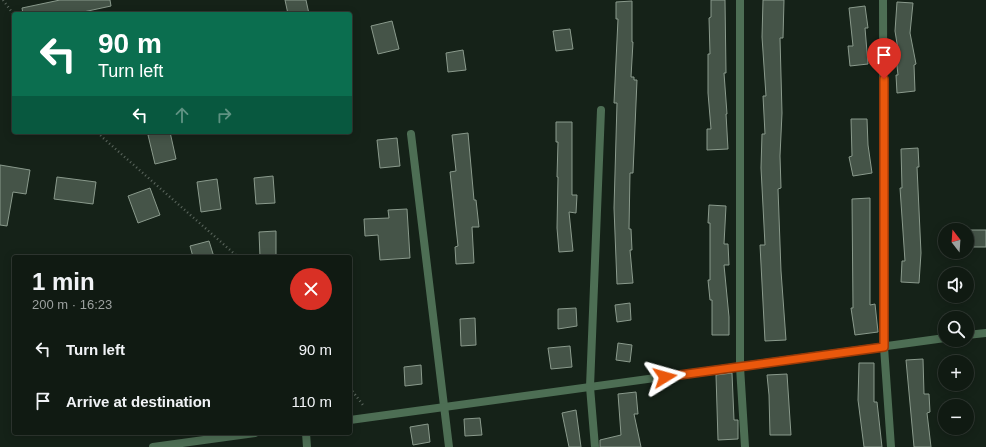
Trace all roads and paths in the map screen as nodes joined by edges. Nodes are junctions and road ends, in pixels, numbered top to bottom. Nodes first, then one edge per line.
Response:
1 (3, 0) edge
2 (740, 0) edge
3 (883, 0) edge
4 (12, 12) edge
5 (601, 110) dead end
6 (100, 134) edge
7 (411, 134) dead end
8 (236, 255) edge
9 (986, 333) edge
10 (974, 335) edge
11 (938, 339) edge
12 (884, 347) junction
13 (740, 367) junction
14 (590, 387) junction
15 (352, 391) edge
16 (445, 407) junction
17 (371, 417) junction
18 (352, 420) edge
19 (240, 435) edge
20 (306, 435) edge
21 (152, 447) edge
22 (307, 447) edge
23 (449, 447) edge
24 (595, 447) edge
25 (745, 447) edge
26 (891, 447) edge

1 - 4 path
2 - 13 street
3 - 12 street
5 - 14 street
6 - 8 path
7 - 16 street
9 - 10 street
11 - 12 street
12 - 13 street
12 - 26 street
13 - 14 street
13 - 25 street
14 - 16 street
14 - 24 street
15 - 17 path
16 - 17 street
16 - 23 street
17 - 18 street
19 - 21 street
20 - 22 street

